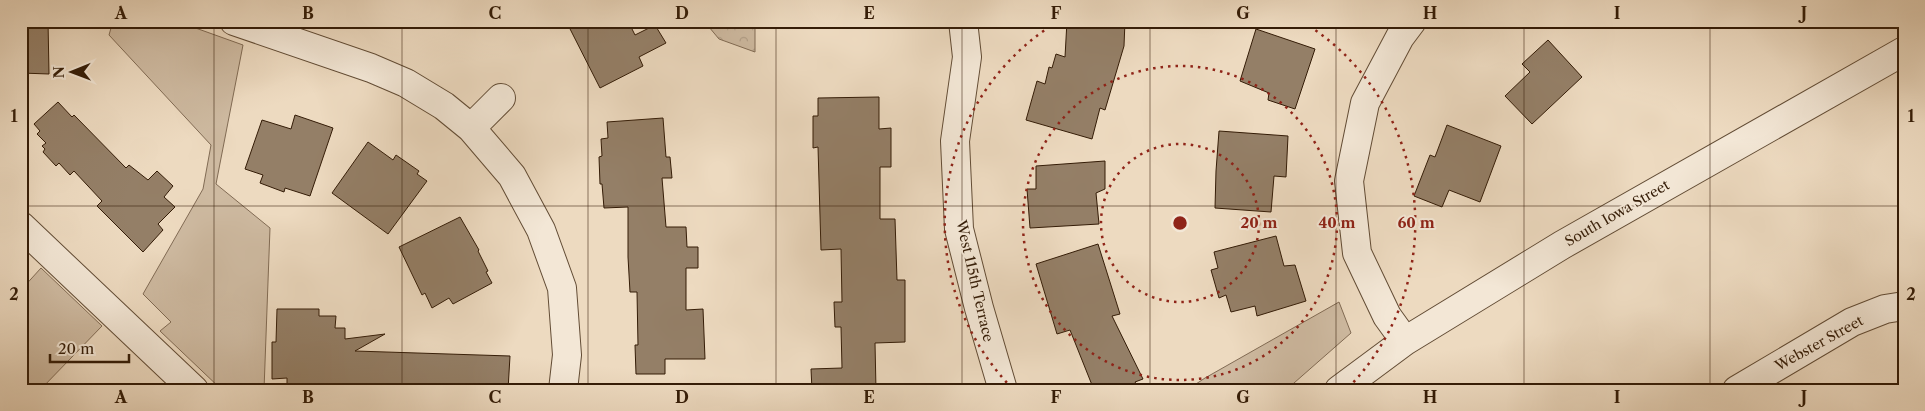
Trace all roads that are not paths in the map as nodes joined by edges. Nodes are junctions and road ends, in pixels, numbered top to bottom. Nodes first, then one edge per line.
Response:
1 (234, 21) edge
2 (963, 21) edge
3 (1412, 21) edge
4 (1904, 51) edge
5 (502, 98) dead end
6 (471, 128) junction
7 (21, 226) edge
8 (1904, 306) edge
9 (1404, 341) junction
10 (194, 390) edge
11 (563, 390) edge
12 (1003, 390) edge
13 (1339, 390) edge
14 (1737, 390) edge

1 - 6 street
2 - 12 street, West 115th Terrace
3 - 9 street
4 - 9 street, South Iowa Street
5 - 6 street
6 - 11 street
7 - 10 street
8 - 14 street, Webster Street
9 - 13 street, South Iowa Street

